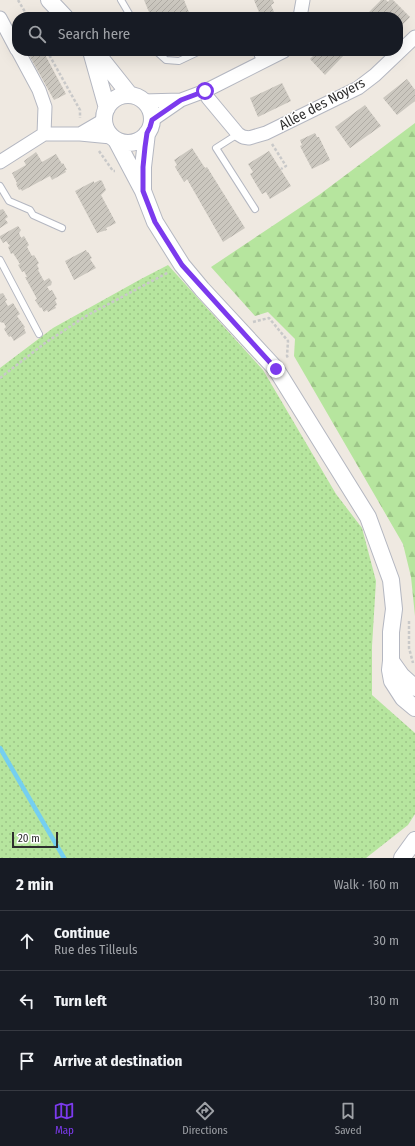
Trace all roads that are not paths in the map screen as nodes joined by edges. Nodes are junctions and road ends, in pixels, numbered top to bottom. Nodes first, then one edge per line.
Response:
1 (49, 0) edge
2 (121, 0) edge
3 (303, 0) edge
4 (60, 12) edge
5 (129, 12) edge
6 (301, 12) edge
7 (0, 18) edge
8 (415, 37) edge
9 (12, 41) edge
10 (403, 48) edge
11 (20, 56) edge
12 (92, 56) edge
13 (99, 56) edge
14 (162, 56) edge
15 (190, 56) edge
16 (258, 56) edge
17 (275, 56) edge
18 (395, 56) edge
19 (262, 63) junction
20 (205, 91) junction
21 (137, 98) junction
22 (181, 100) junction
23 (105, 114) junction
24 (149, 126) junction
25 (44, 134) junction
26 (80, 134) junction
27 (238, 134) junction
28 (114, 138) junction
29 (0, 162) edge
30 (0, 186) edge
31 (143, 191) junction
32 (255, 209) dead end
33 (62, 228) dead end
34 (0, 260) edge
35 (39, 334) dead end
36 (391, 661) junction
37 (415, 688) edge
38 (415, 708) edge
39 (415, 840) edge
40 (415, 848) edge
41 (402, 858) edge

1 - 4 street
2 - 5 lane
3 - 6 street
7 - 9 street
8 - 10 street, Allée des Noyers
11 - 25 street
12 - 23 street
13 - 21 street
14 - 15 lane
16 - 19 lane
17 - 19 street
18 - 27 street, Allée des Noyers
19 - 20 street
20 - 22 street
20 - 27 street
21 - 22 street
21 - 23 street
21 - 24 street
22 - 24 street
23 - 26 street
23 - 28 street
24 - 28 street
24 - 31 street
25 - 26 street
25 - 29 street
26 - 28 street
27 - 32 lane
28 - 31 street
30 - 33 lane
31 - 36 street
34 - 35 lane
36 - 37 street
36 - 38 street
39 - 41 street
40 - 41 street

